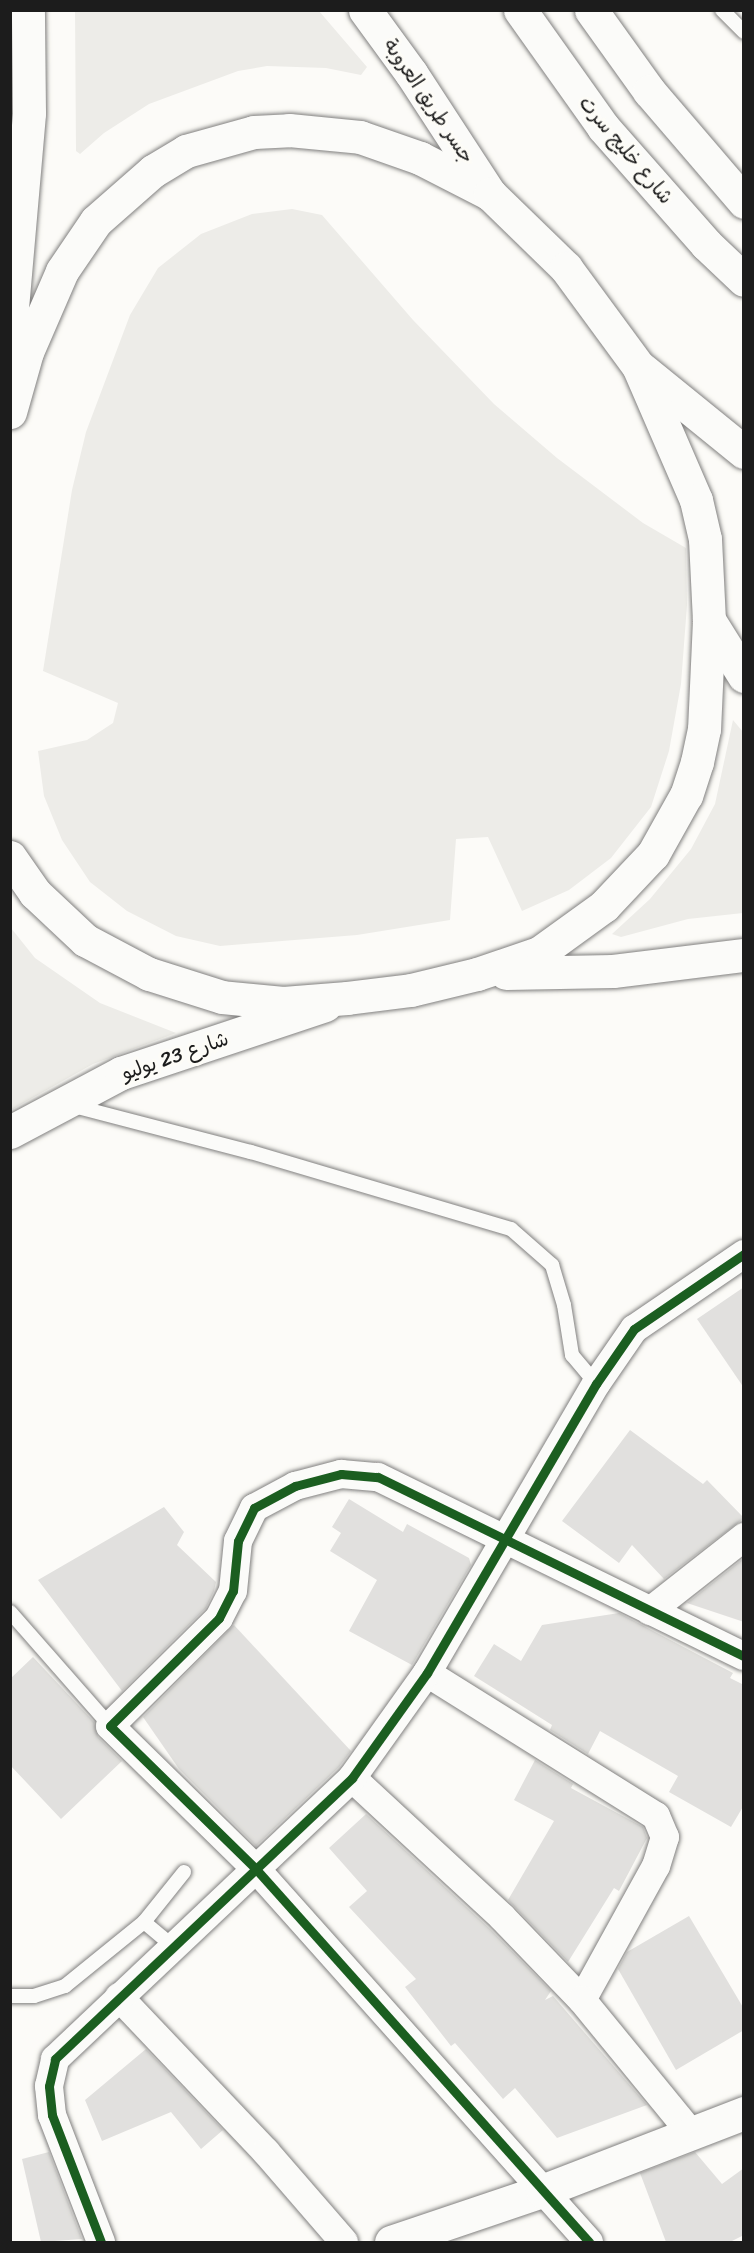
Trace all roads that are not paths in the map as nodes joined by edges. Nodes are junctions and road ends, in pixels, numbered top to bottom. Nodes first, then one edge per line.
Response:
1 (28, 10) edge
2 (365, 10) edge
3 (520, 10) edge
4 (591, 10) edge
5 (722, 10) edge
6 (744, 32) edge
7 (490, 194) junction
8 (744, 202) edge
9 (744, 280) edge
10 (10, 331) edge
11 (638, 366) junction
12 (10, 412) edge
13 (744, 452) edge
14 (709, 620) junction
15 (744, 676) edge
16 (10, 857) edge
17 (744, 955) edge
18 (477, 974) junction
19 (347, 998) junction
20 (64, 1103) junction
21 (10, 1132) edge
22 (744, 1254) edge
23 (596, 1384) junction
24 (744, 1537) edge
25 (506, 1542) junction
26 (650, 1611) junction
27 (10, 1612) edge
28 (744, 1656) edge
29 (427, 1673) junction
30 (110, 1726) junction
31 (352, 1778) junction
32 (256, 1869) junction
33 (184, 1872) dead end
34 (144, 1922) junction
35 (174, 1946) junction
36 (10, 1996) edge
37 (119, 1997) junction
38 (582, 2000) junction
39 (744, 2113) edge
40 (691, 2133) junction
41 (542, 2191) junction
42 (101, 2242) edge
43 (344, 2242) edge
44 (391, 2242) edge
45 (589, 2242) edge

1 - 10 main road
2 - 7 main road, جسر طريق العروبة
3 - 9 main road, شارع خليج سرت
4 - 8 main road
5 - 6 lane
7 - 11 main road
7 - 12 main road
11 - 13 main road
11 - 14 main road
14 - 15 main road
14 - 18 main road
16 - 19 main road
17 - 18 main road
18 - 19 main road
19 - 20 main road, شارع 23 يوليو
20 - 21 main road, شارع 23 يوليو
20 - 23 lane
22 - 23 street
23 - 25 street
24 - 26 street
25 - 26 street
25 - 29 street
25 - 30 street
26 - 28 street
27 - 30 lane
29 - 31 street
29 - 38 street
30 - 32 street
31 - 32 street
31 - 38 street
32 - 35 street
32 - 41 street
33 - 34 lane
34 - 35 lane
34 - 36 lane
35 - 37 street
37 - 42 street
37 - 43 street
38 - 40 street
39 - 40 main road
40 - 41 main road
41 - 44 main road
41 - 45 street

